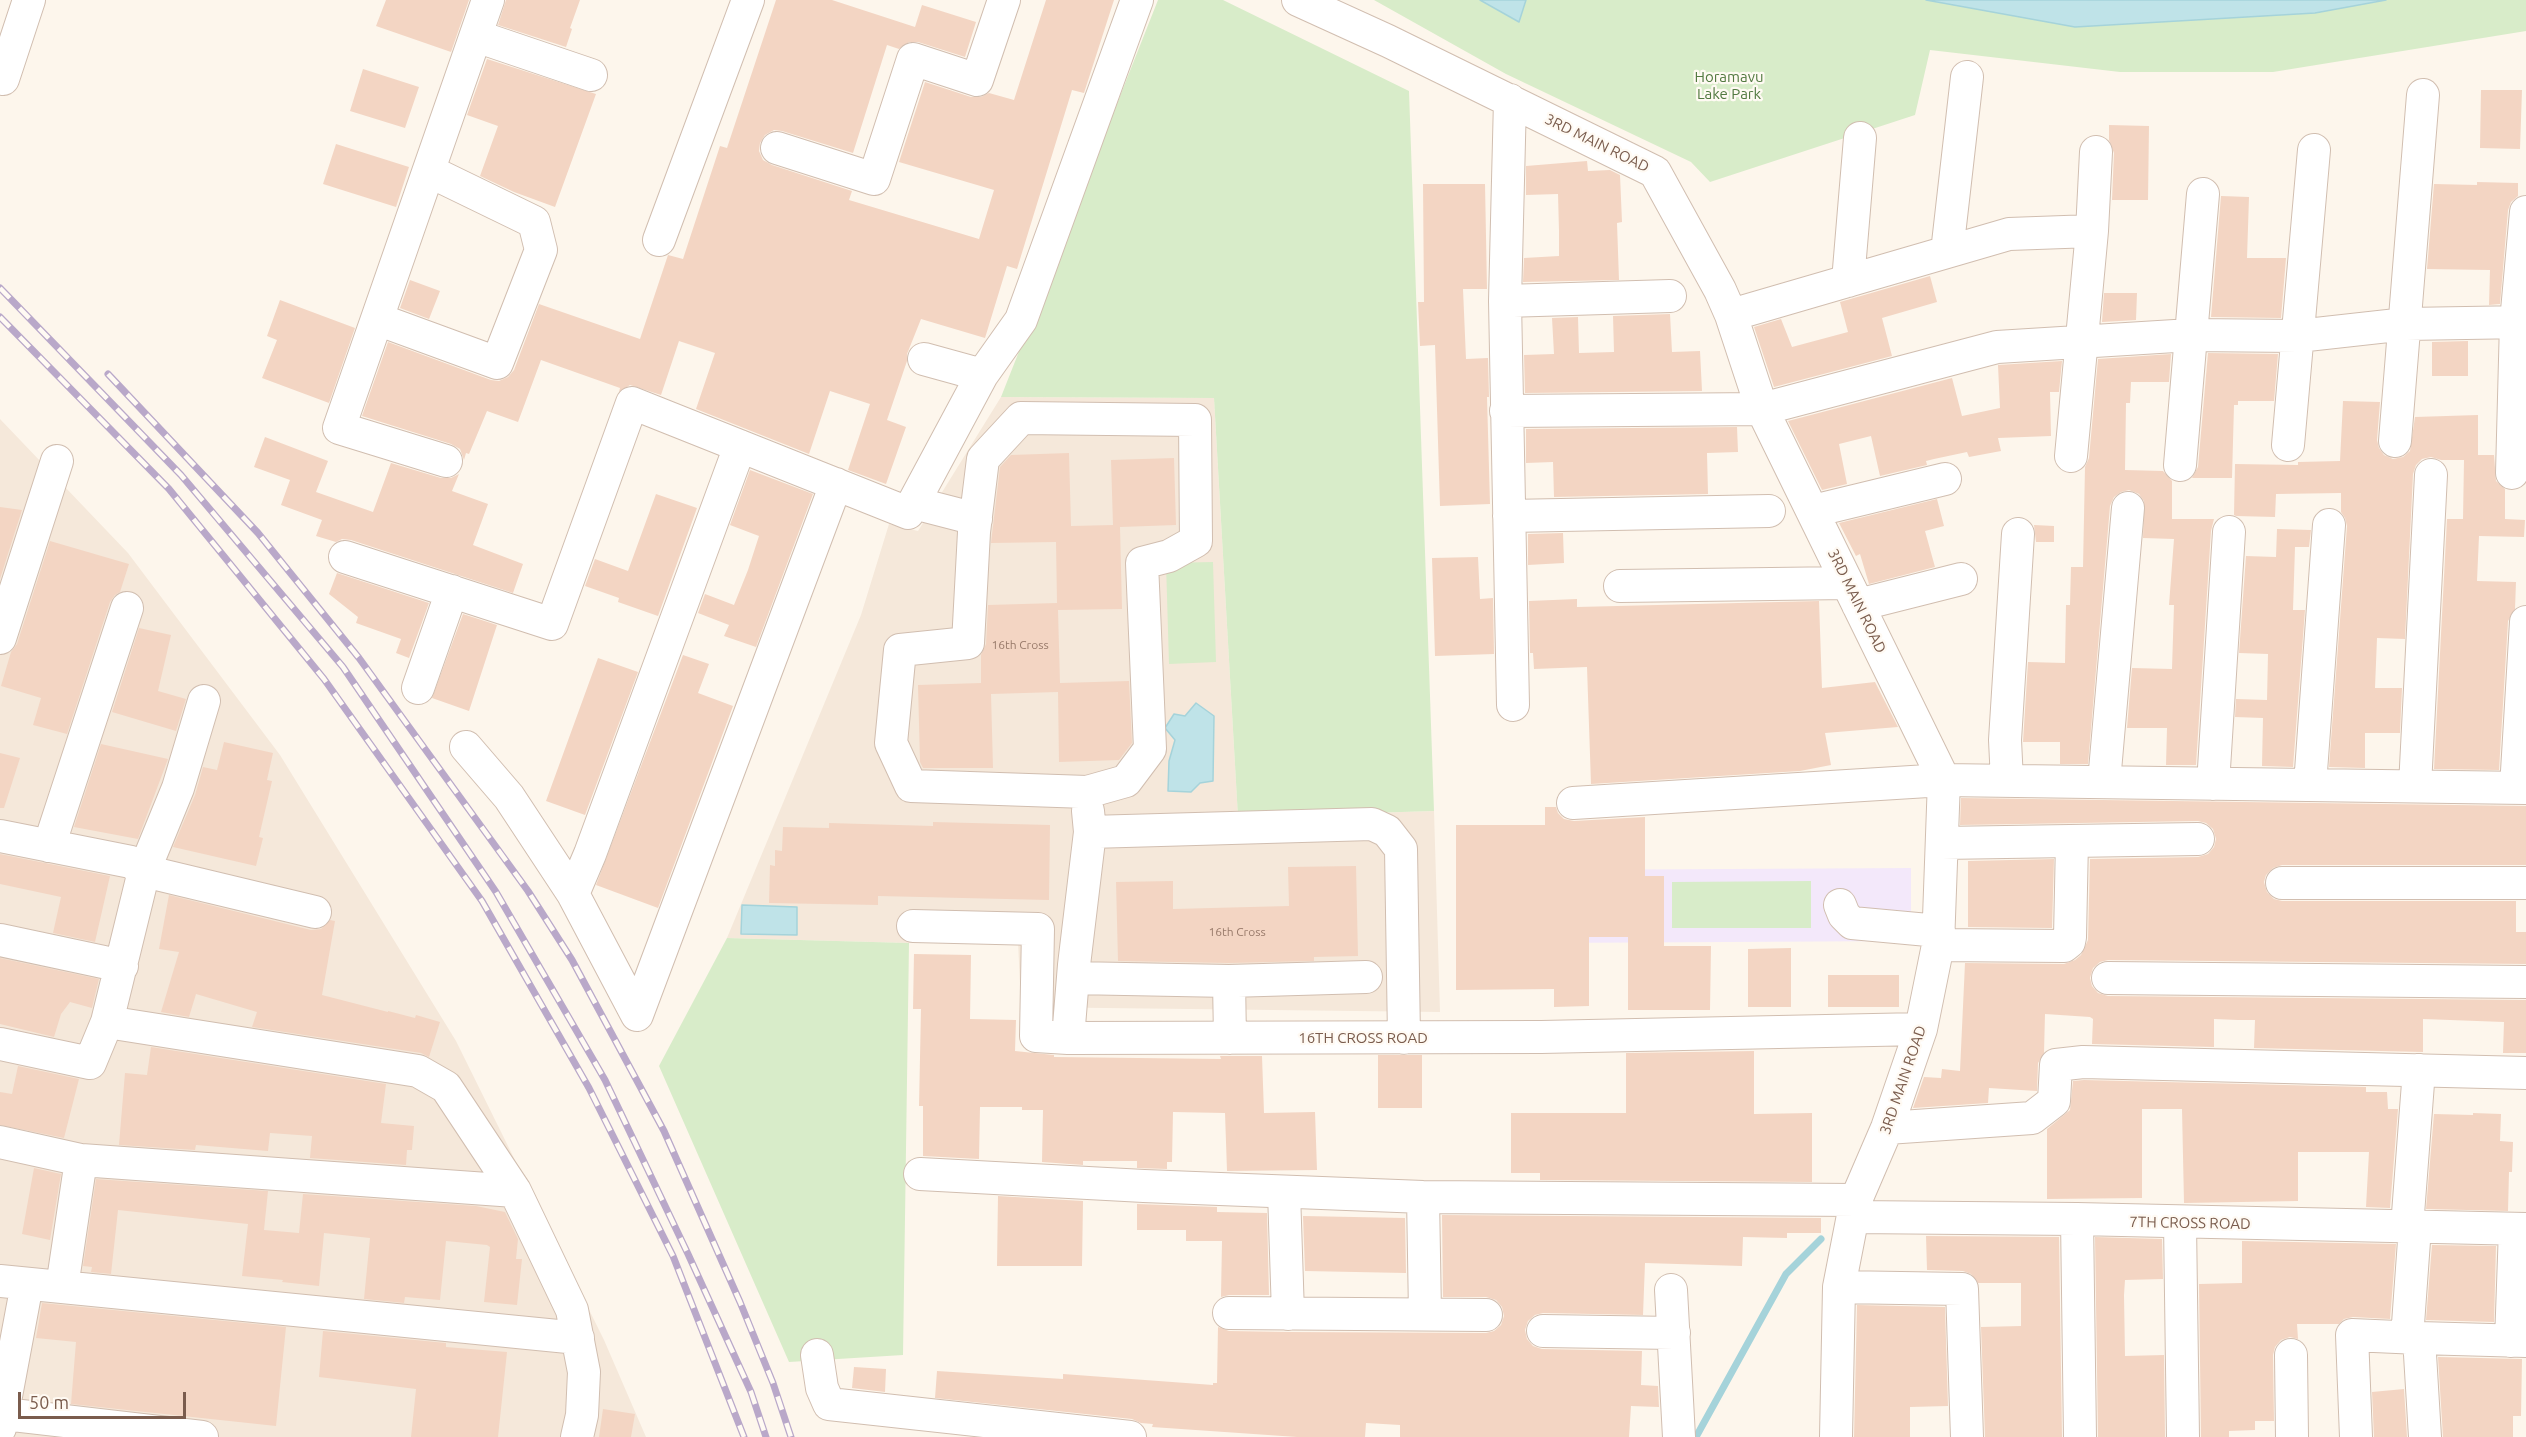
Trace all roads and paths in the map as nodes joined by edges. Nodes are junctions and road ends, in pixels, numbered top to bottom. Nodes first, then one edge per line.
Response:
1 (29, 0) edge
2 (488, 0) edge
3 (748, 0) edge
4 (1004, 0) edge
5 (1137, 0) edge
6 (1298, 0) edge
7 (476, 36) junction
8 (591, 75) dead end
9 (1967, 77) dead end
10 (3, 79) dead end
11 (2423, 95) dead end
12 (1510, 100) junction
13 (1860, 138) dead end
14 (777, 148) dead end
15 (2314, 150) dead end
16 (2096, 152) dead end
17 (429, 171) junction
18 (2203, 194) dead end
19 (2526, 212) edge
20 (2092, 231) junction
21 (659, 240) dead end
22 (1947, 252) junction
23 (1848, 281) junction
24 (1670, 296) dead end
25 (1505, 301) junction
26 (1731, 315) junction
27 (377, 319) junction
28 (2521, 322) edge
29 (2406, 324) junction
30 (2191, 335) junction
31 (2298, 336) junction
32 (2081, 343) junction
33 (924, 359) dead end
34 (982, 375) junction
35 (1762, 409) junction
36 (1506, 411) junction
37 (2395, 441) dead end
38 (2288, 445) dead end
39 (740, 446) junction
40 (2071, 456) dead end
41 (57, 461) dead end
42 (446, 461) dead end
43 (2180, 465) dead end
44 (2512, 473) dead end
45 (2431, 475) dead end
46 (1945, 479) dead end
47 (836, 484) junction
48 (914, 503) junction
49 (2128, 508) dead end
50 (1769, 511) dead end
51 (1814, 511) junction
52 (1509, 516) junction
53 (976, 519) junction
54 (2329, 525) dead end
55 (2229, 532) dead end
56 (2018, 534) dead end
57 (345, 557) dead end
58 (1961, 579) dead end
59 (1620, 586) dead end
60 (452, 591) junction
61 (1853, 594) junction
62 (127, 608) dead end
63 (2526, 622) edge
64 (0, 638) edge
65 (418, 688) dead end
66 (204, 701) dead end
67 (1513, 705) dead end
68 (466, 747) dead end
69 (1944, 780) junction
70 (2007, 781) junction
71 (2104, 782) junction
72 (2213, 784) junction
73 (2310, 785) junction
74 (2415, 786) junction
75 (2521, 788) edge
76 (1087, 792) junction
77 (1574, 802) dead end
78 (1090, 832) junction
79 (0, 836) edge
80 (2198, 839) dead end
81 (2072, 841) junction
82 (1942, 843) junction
83 (49, 846) junction
84 (144, 872) junction
85 (2282, 883) dead end
86 (2526, 883) edge
87 (573, 894) junction
88 (1840, 905) dead end
89 (315, 912) dead end
90 (913, 926) dead end
91 (1939, 938) junction
92 (0, 940) edge
93 (122, 966) junction
94 (1366, 977) dead end
95 (1073, 978) junction
96 (2108, 978) dead end
97 (1229, 981) junction
98 (2526, 982) edge
99 (107, 1022) junction
100 (1921, 1029) junction
101 (1068, 1038) junction
102 (1230, 1038) junction
103 (1404, 1038) junction
104 (0, 1044) edge
105 (2419, 1070) junction
106 (2526, 1073) edge
107 (1887, 1128) junction
108 (0, 1142) edge
109 (81, 1160) junction
110 (920, 1174) dead end
111 (515, 1191) junction
112 (1284, 1191) junction
113 (1424, 1197) junction
114 (1855, 1208) junction
115 (2078, 1219) junction
116 (2180, 1223) junction
117 (2411, 1227) junction
118 (2521, 1229) edge
119 (14, 1283) edge
120 (62, 1287) junction
121 (1839, 1287) junction
122 (1671, 1290) dead end
123 (1229, 1313) dead end
124 (1288, 1314) junction
125 (1425, 1314) junction
126 (1486, 1315) dead end
127 (1543, 1331) dead end
128 (1674, 1333) junction
129 (578, 1338) junction
130 (2413, 1338) junction
131 (2519, 1341) edge
132 (817, 1354) dead end
133 (2291, 1355) dead end
134 (2, 1421) edge
135 (202, 1437) edge
136 (577, 1437) edge
137 (1130, 1437) edge
138 (1680, 1437) edge
139 (1836, 1437) edge
140 (1967, 1437) edge
141 (2080, 1437) edge
142 (2183, 1437) edge
143 (2292, 1437) edge
144 (2356, 1437) edge
145 (2425, 1437) edge

1 - 10 street
2 - 7 street
3 - 21 street
4 - 14 street
5 - 34 street
6 - 12 street, 3RD MAIN ROAD
7 - 8 street
7 - 17 street
9 - 22 street
11 - 29 street
12 - 25 street
12 - 26 street, 3RD MAIN ROAD
13 - 23 street
15 - 31 street
16 - 20 street
17 - 27 street
17 - 27 street
18 - 30 street
19 - 28 street
20 - 22 street
20 - 32 street
22 - 23 street
23 - 26 street
24 - 25 street
25 - 36 street
26 - 35 street, 3RD MAIN ROAD
27 - 42 street
28 - 29 street
28 - 44 street
29 - 31 street
29 - 37 street
30 - 31 street
30 - 32 street
30 - 43 street
31 - 38 street
32 - 35 street
32 - 40 street
33 - 34 street
34 - 48 street
35 - 36 street
35 - 51 street, 3RD MAIN ROAD
36 - 52 street
39 - 47 street
39 - 60 street
39 - 87 street
41 - 64 street
45 - 74 street
46 - 51 street
47 - 48 street
47 - 87 street
48 - 53 street
49 - 71 street
50 - 52 street
51 - 61 street, 3RD MAIN ROAD
52 - 67 street
53 - 76 street
53 - 76 street
54 - 73 street
55 - 72 street
56 - 70 street
57 - 60 street
58 - 61 street
59 - 61 street
60 - 65 street
61 - 69 street, 3RD MAIN ROAD
62 - 83 street
63 - 75 street
66 - 84 street
68 - 87 street
69 - 70 street
69 - 77 street
69 - 82 street, 3RD MAIN ROAD
70 - 71 street
71 - 72 street
72 - 73 street
73 - 74 street
74 - 75 street
76 - 78 street
78 - 95 street
78 - 103 street
79 - 83 street
80 - 81 street
81 - 82 street
81 - 91 street
82 - 91 street, 3RD MAIN ROAD
83 - 84 street
84 - 89 street
84 - 93 street
85 - 86 street
88 - 91 street
90 - 101 street, 16TH CROSS ROAD
91 - 100 street, 3RD MAIN ROAD
92 - 93 street
93 - 99 street
94 - 97 street
95 - 97 street
95 - 101 street
96 - 98 street
97 - 102 street
99 - 104 street
99 - 111 street
100 - 103 street, 16TH CROSS ROAD
100 - 107 street, 3RD MAIN ROAD
101 - 102 street, 16TH CROSS ROAD
102 - 103 street, 16TH CROSS ROAD
105 - 106 street
105 - 107 street
105 - 117 street
107 - 114 street, 3RD MAIN ROAD
108 - 109 street
109 - 111 street
109 - 120 street
110 - 112 street, 7TH CROSS ROAD
111 - 129 street
112 - 113 street, 7TH CROSS ROAD
112 - 124 street
113 - 114 street, 7TH CROSS ROAD
113 - 125 street
114 - 115 street, 7TH CROSS ROAD
114 - 121 street, 3RD MAIN ROAD
115 - 116 street, 7TH CROSS ROAD
115 - 141 street
116 - 117 street, 7TH CROSS ROAD
116 - 142 street
117 - 118 street, 7TH CROSS ROAD
117 - 130 street
118 - 131 street
119 - 120 street
119 - 134 street
120 - 129 street
121 - 139 street, 3RD MAIN ROAD
121 - 140 street
122 - 128 street
123 - 124 street
124 - 125 street
125 - 126 street
127 - 128 street
128 - 138 street
129 - 136 street
130 - 131 street
130 - 144 street
130 - 145 street
132 - 137 street
133 - 143 street
134 - 135 street

